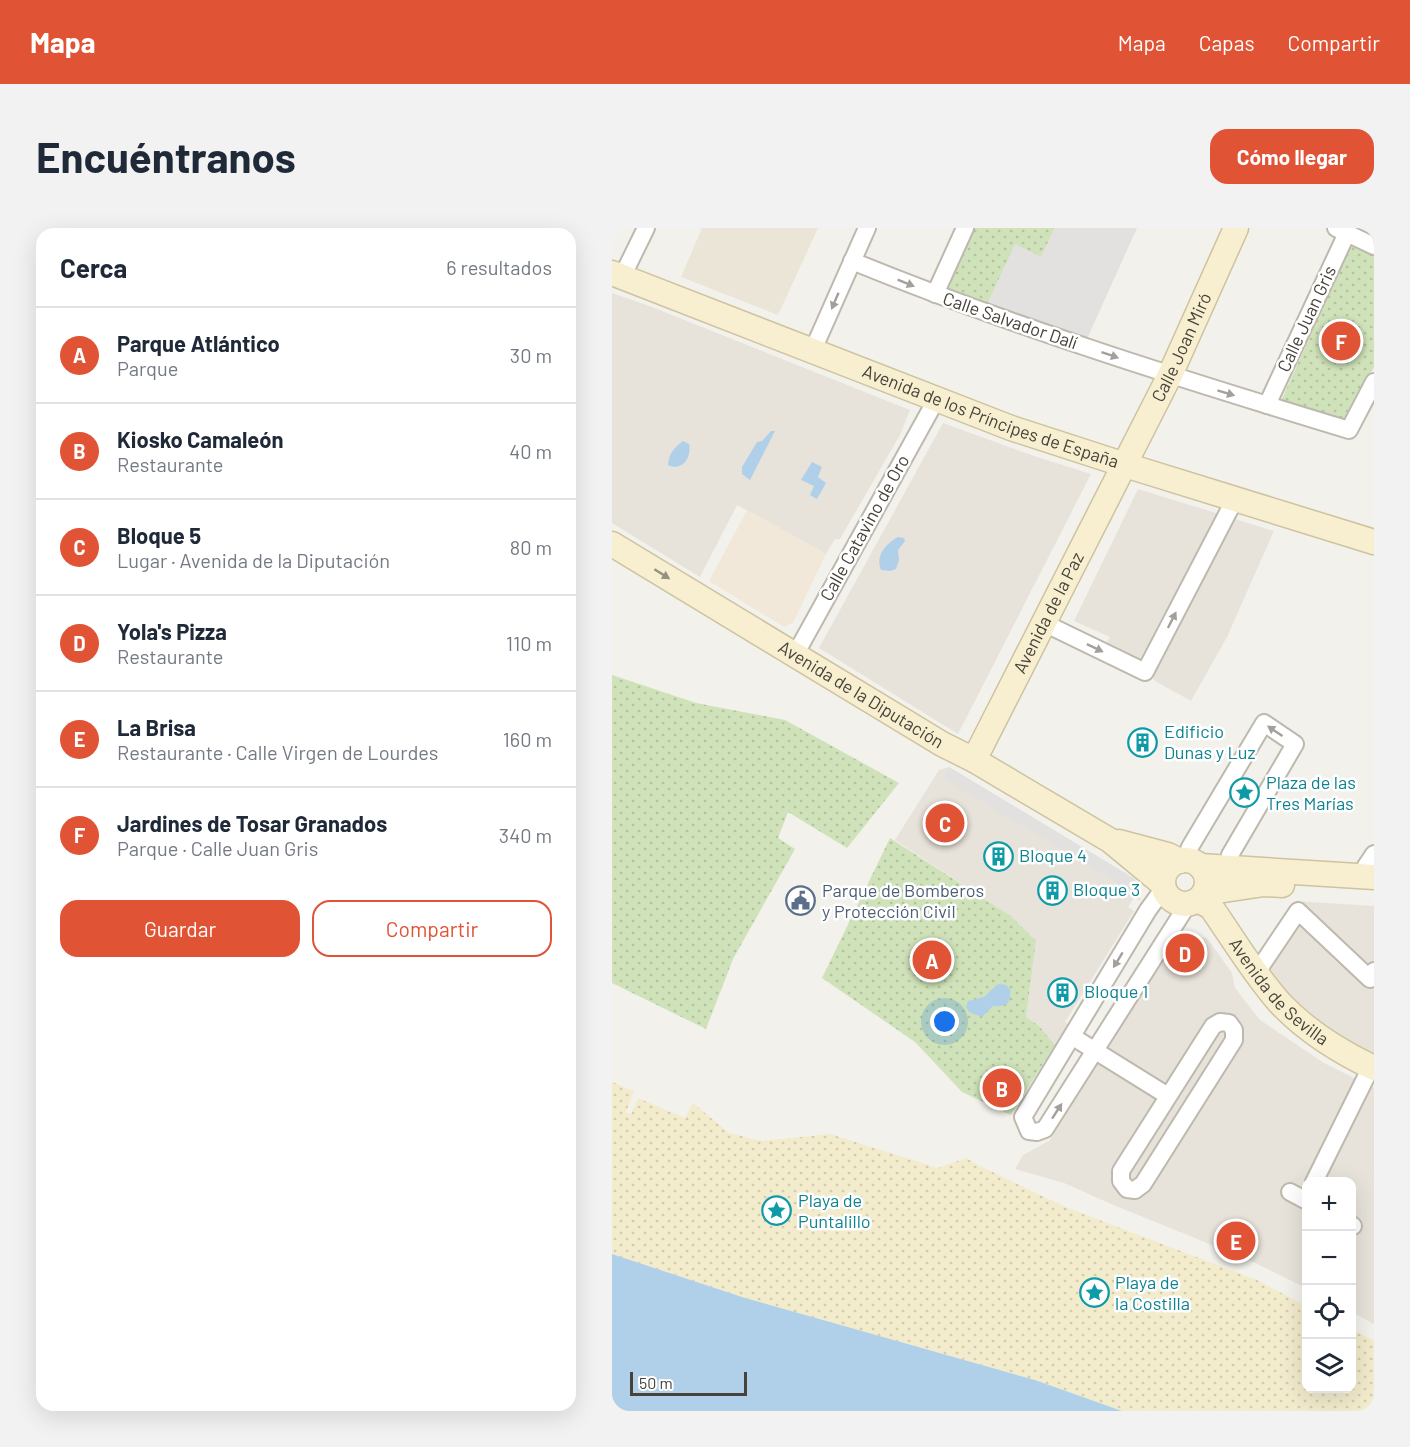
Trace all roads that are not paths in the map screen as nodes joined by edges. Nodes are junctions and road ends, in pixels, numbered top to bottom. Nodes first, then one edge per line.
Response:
1 (646, 228) edge
2 (867, 228) edge
3 (965, 228) edge
4 (1236, 228) edge
5 (1341, 231) edge
6 (1374, 246) edge
7 (852, 261) junction
8 (617, 275) edge
9 (935, 294) junction
10 (812, 352) junction
11 (1170, 375) junction
12 (1374, 382) edge
13 (936, 400) junction
14 (1267, 405) junction
15 (1125, 465) junction
16 (1235, 499) junction
17 (1374, 542) edge
18 (612, 544) edge
19 (1044, 623) junction
20 (795, 655) junction
21 (974, 760) junction
22 (1111, 841) junction
23 (1374, 854) edge
24 (1188, 862) junction
25 (1229, 867) junction
26 (1371, 882) edge
27 (1163, 886) junction
28 (1197, 899) junction
29 (1374, 971) edge
30 (1257, 972) junction
31 (1072, 1037) junction
32 (1096, 1052) junction
33 (1373, 1067) edge
34 (1168, 1096) junction
35 (1317, 1177) edge

1 - 8 street
2 - 7 street
3 - 9 street
4 - 11 street, Calle Joan Miró
5 - 6 street
5 - 14 street, Calle Juan Gris
7 -> 9 street, Calle Salvador Dalí
7 -> 10 street
8 - 10 street, Avenida de los Príncipes de España
9 -> 11 street, Calle Salvador Dalí
10 - 13 street, Avenida de los Príncipes de España
11 -> 14 street, Calle Salvador Dalí
11 - 15 street, Calle Joan Miró
12 - 14 street, Calle Salvador Dalí
13 - 15 street, Avenida de los Príncipes de España
13 - 20 street, Calle Catavino de Oro
15 - 16 street, Avenida de los Príncipes de España
15 - 19 street, Avenida de la Paz
16 - 17 street, Avenida de los Príncipes de España
19 -> 16 street
18 -> 20 street, Avenida de la Diputación
19 - 21 street, Avenida de la Paz
20 - 21 street, Avenida de la Diputación
21 - 22 street, Avenida de la Diputación
22 - 24 street, Avenida de la Diputación
22 - 27 street, Avenida de la Diputación
23 - 26 street
24 - 25 street, Avenida de la Diputación
25 -> 24 street
24 - 27 street
24 - 28 street
25 - 26 street, Avenida de la Diputación
26 - 28 street
27 - 28 street
27 -> 31 street
28 - 30 street, Avenida de Sevilla
28 - 32 street
29 - 30 street
30 - 33 street, Avenida de Sevilla
31 - 32 street
31 -> 32 street
32 - 34 street
33 - 35 street
34 - 34 street

